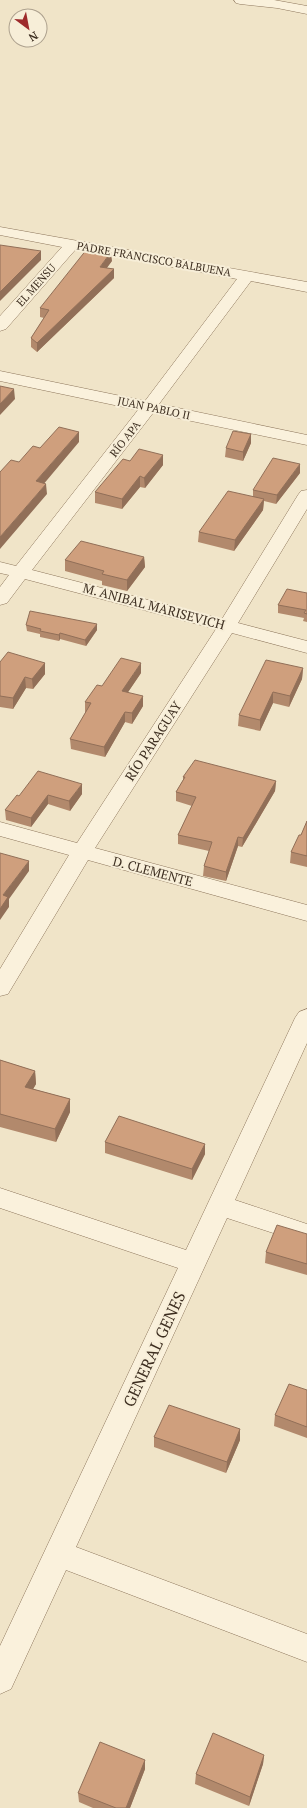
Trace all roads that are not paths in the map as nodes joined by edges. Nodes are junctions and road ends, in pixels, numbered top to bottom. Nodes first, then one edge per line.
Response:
1 (240, 0) edge
2 (307, 10) edge
3 (0, 231) edge
4 (73, 244) junction
5 (247, 276) junction
6 (307, 287) edge
7 (0, 326) edge
8 (0, 376) edge
9 (149, 407) junction
10 (307, 440) edge
11 (307, 495) edge
12 (0, 567) edge
13 (22, 572) junction
14 (0, 599) edge
15 (227, 626) junction
16 (307, 646) edge
17 (0, 829) edge
18 (82, 852) junction
19 (307, 913) edge
20 (0, 988) edge
21 (307, 1018) edge
22 (0, 1198) edge
23 (221, 1206) junction
24 (307, 1234) edge
25 (194, 1263) junction
26 (59, 1554) junction
27 (307, 1648) edge
28 (0, 1679) edge

1 - 2 street
3 - 4 street, PADRE FRANCISCO BALBUENA
4 - 5 street, PADRE FRANCISCO BALBUENA
4 - 7 street, EL MENSU
5 - 6 street, PADRE FRANCISCO BALBUENA
5 - 9 street, RÍO APA
8 - 9 street, JUAN PABLO II
9 - 10 street, JUAN PABLO II
9 - 13 street, RÍO APA
11 - 15 street, RÍO PARAGUAY
12 - 13 street, M. ANIBAL MARISEVICH
13 - 14 street, RÍO APA
13 - 15 street, M. ANIBAL MARISEVICH
15 - 16 street, M. ANIBAL MARISEVICH
15 - 18 street, RÍO PARAGUAY
17 - 18 street, D. CLEMENTE
18 - 19 street, D. CLEMENTE
18 - 20 street, RÍO PARAGUAY
21 - 23 street, GENERAL GENES
22 - 25 street
23 - 24 street
23 - 25 street, GENERAL GENES
25 - 26 street, GENERAL GENES
26 - 27 street
26 - 28 street, GENERAL GENES

